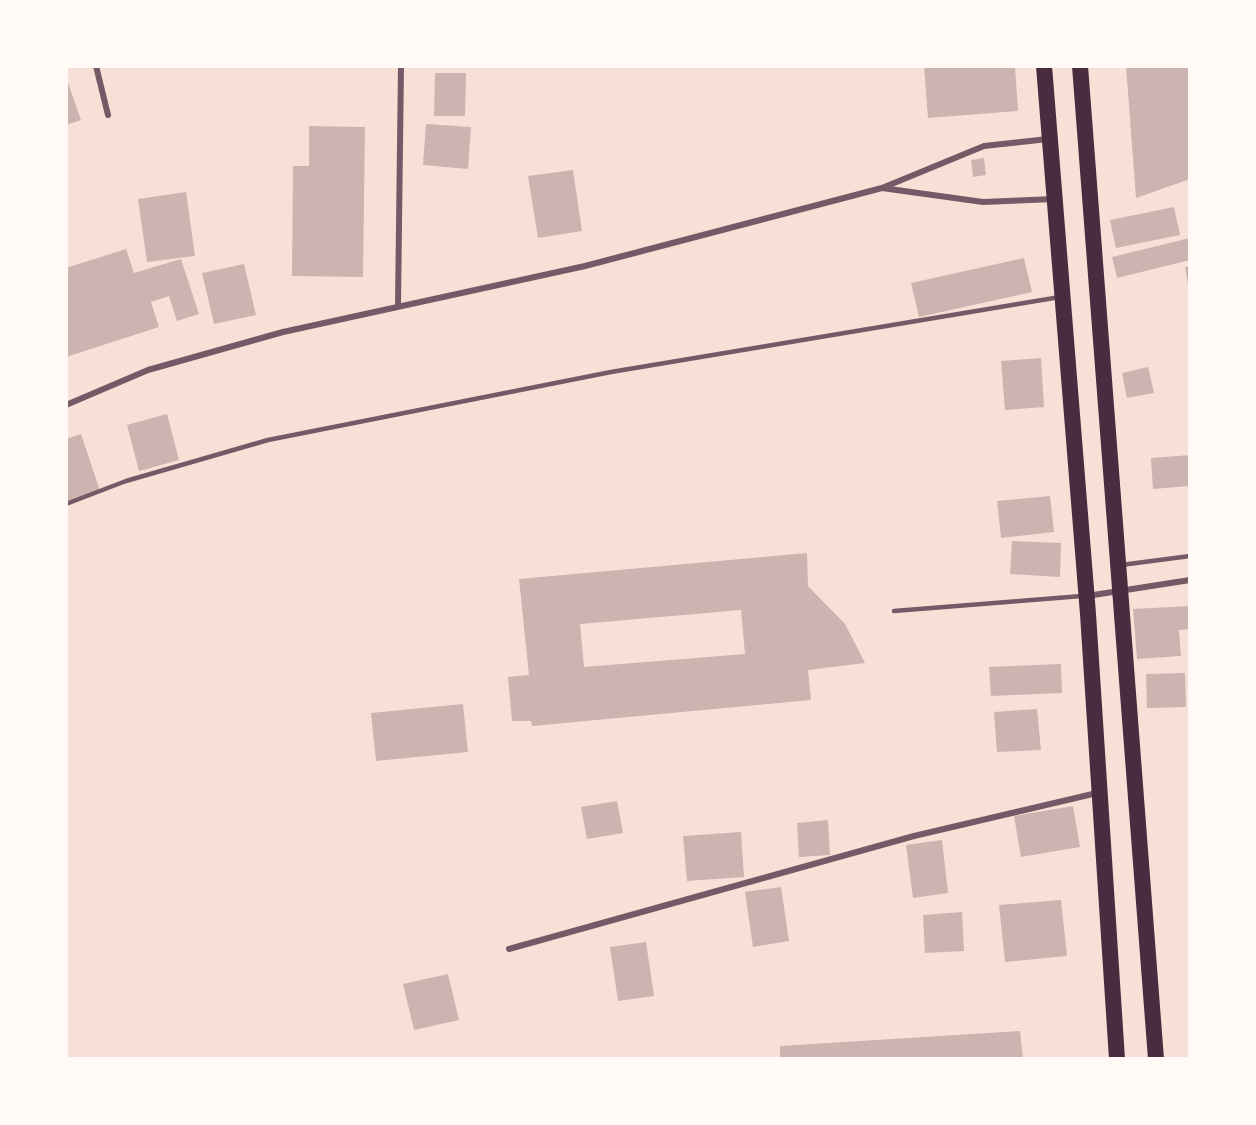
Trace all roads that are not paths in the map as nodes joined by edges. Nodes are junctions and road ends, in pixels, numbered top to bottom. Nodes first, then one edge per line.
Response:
1 (96, 66) edge
2 (401, 66) edge
3 (1044, 66) edge
4 (1080, 66) edge
5 (108, 115) dead end
6 (1048, 139) junction
7 (882, 188) junction
8 (1055, 199) junction
9 (1062, 296) junction
10 (398, 305) junction
11 (66, 405) edge
12 (66, 504) edge
13 (1190, 556) edge
14 (1118, 565) junction
15 (1190, 580) edge
16 (1120, 593) junction
17 (1086, 596) junction
18 (894, 611) dead end
19 (1098, 793) junction
20 (509, 949) dead end
21 (1117, 1059) edge
22 (1156, 1059) edge

1 - 5 street
2 - 10 street
3 - 6 highway
4 - 14 highway
6 - 7 street
6 - 8 highway
7 - 8 street
7 - 10 street
8 - 9 highway
9 - 12 lane
9 - 17 highway
10 - 11 street
13 - 14 lane
14 - 16 highway
15 - 16 street
16 - 17 street
16 - 22 highway
17 - 18 lane
17 - 19 highway
19 - 20 street
19 - 21 highway

